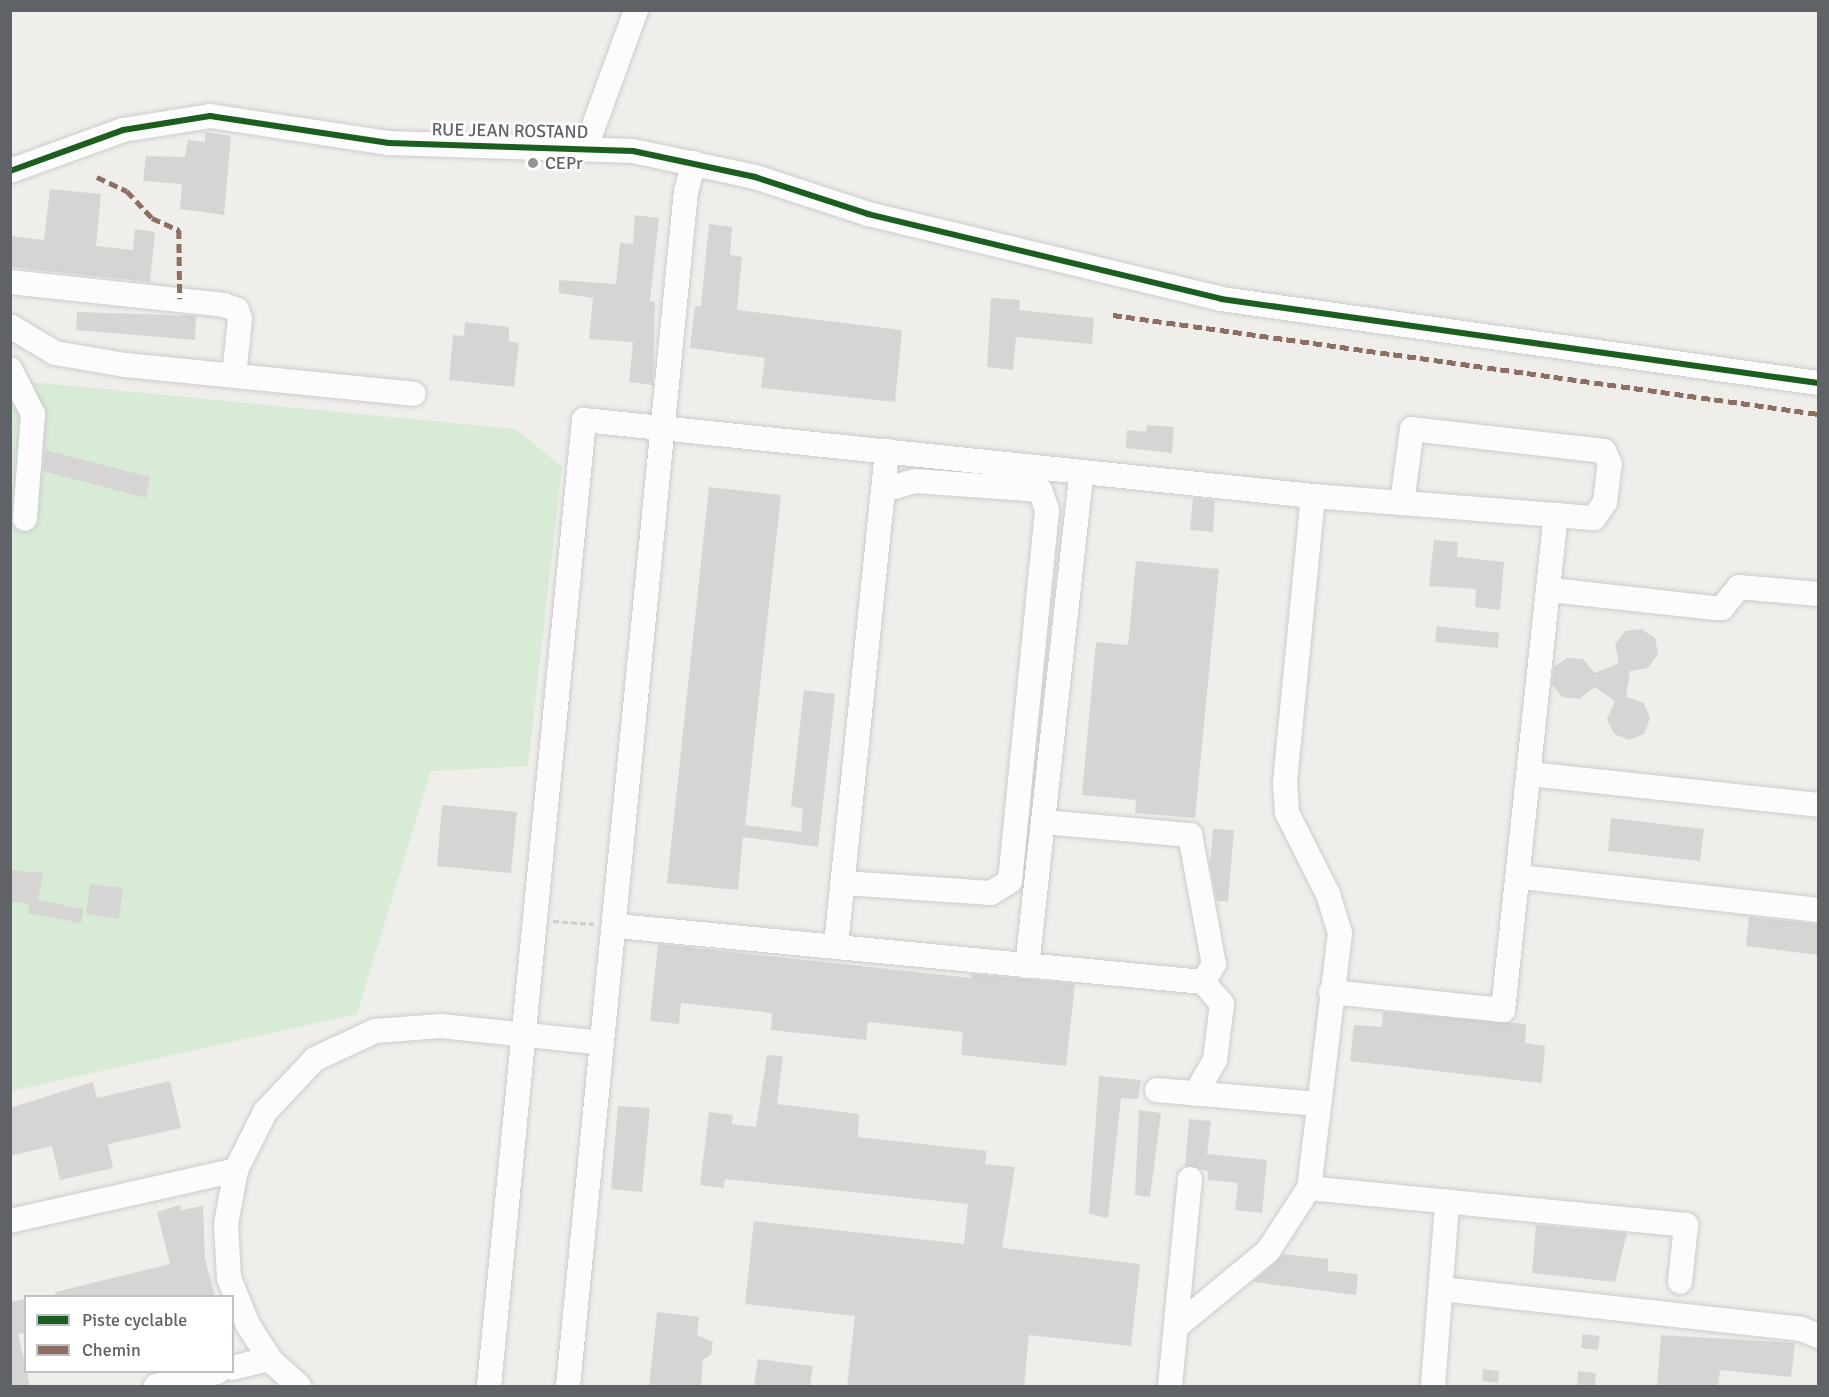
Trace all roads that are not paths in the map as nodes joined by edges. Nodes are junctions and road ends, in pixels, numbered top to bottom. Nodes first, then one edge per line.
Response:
1 (636, 10) edge
2 (586, 147) junction
3 (694, 163) junction
4 (10, 171) edge
5 (10, 282) edge
6 (10, 326) edge
7 (10, 369) edge
8 (234, 376) junction
9 (1818, 383) edge
10 (414, 394) dead end
11 (662, 429) junction
12 (887, 451) junction
13 (1081, 473) junction
14 (884, 490) junction
15 (1313, 496) junction
16 (1402, 503) junction
17 (1556, 515) junction
18 (25, 519) dead end
19 (1551, 590) junction
20 (1818, 594) edge
21 (1530, 774) junction
22 (1818, 805) edge
23 (1044, 822) junction
24 (1520, 877) junction
25 (844, 883) junction
26 (1818, 910) edge
27 (616, 926) junction
28 (837, 945) junction
29 (1027, 966) junction
30 (1203, 982) junction
31 (1331, 992) junction
32 (522, 1036) junction
33 (602, 1043) junction
34 (1156, 1090) dead end
35 (1195, 1094) junction
36 (1317, 1104) junction
37 (236, 1170) junction
38 (1190, 1179) dead end
39 (1309, 1188) junction
40 (1447, 1202) junction
41 (10, 1221) edge
42 (1680, 1282) dead end
43 (1441, 1289) junction
44 (1176, 1327) junction
45 (1818, 1336) edge
46 (269, 1359) junction
47 (234, 1368) edge
48 (209, 1373) edge
49 (156, 1386) edge
50 (299, 1386) edge
51 (489, 1386) edge
52 (568, 1386) edge
53 (1170, 1386) edge
54 (1432, 1386) edge

1 - 2 street
2 - 3 street, RUE JEAN ROSTAND
2 - 4 street, RUE JEAN ROSTAND
3 - 9 street, RUE JEAN ROSTAND
3 - 11 street
5 - 8 street
6 - 8 street
7 - 18 street
8 - 10 street
11 - 12 street
11 - 27 street
11 - 32 street
12 - 13 street
12 - 14 street
13 - 15 street
13 - 23 street
14 - 25 street
14 - 25 street
15 - 16 street
15 - 31 street
16 - 17 street
16 - 17 street
17 - 19 street
19 - 20 street
19 - 21 street
21 - 22 street
21 - 24 street
23 - 29 street
23 - 30 street
24 - 26 street
24 - 31 street
25 - 28 street
27 - 28 street
27 - 33 street
28 - 29 street
29 - 30 street
30 - 35 street
31 - 36 street
32 - 33 street
32 - 37 street
32 - 51 street
33 - 52 street
34 - 35 street
35 - 36 street
36 - 39 street
37 - 41 street
37 - 46 street
38 - 44 street
39 - 40 street
39 - 44 street
40 - 42 street
40 - 43 street
43 - 45 street
43 - 54 street
44 - 53 street
46 - 47 street
46 - 50 street
48 - 49 street

